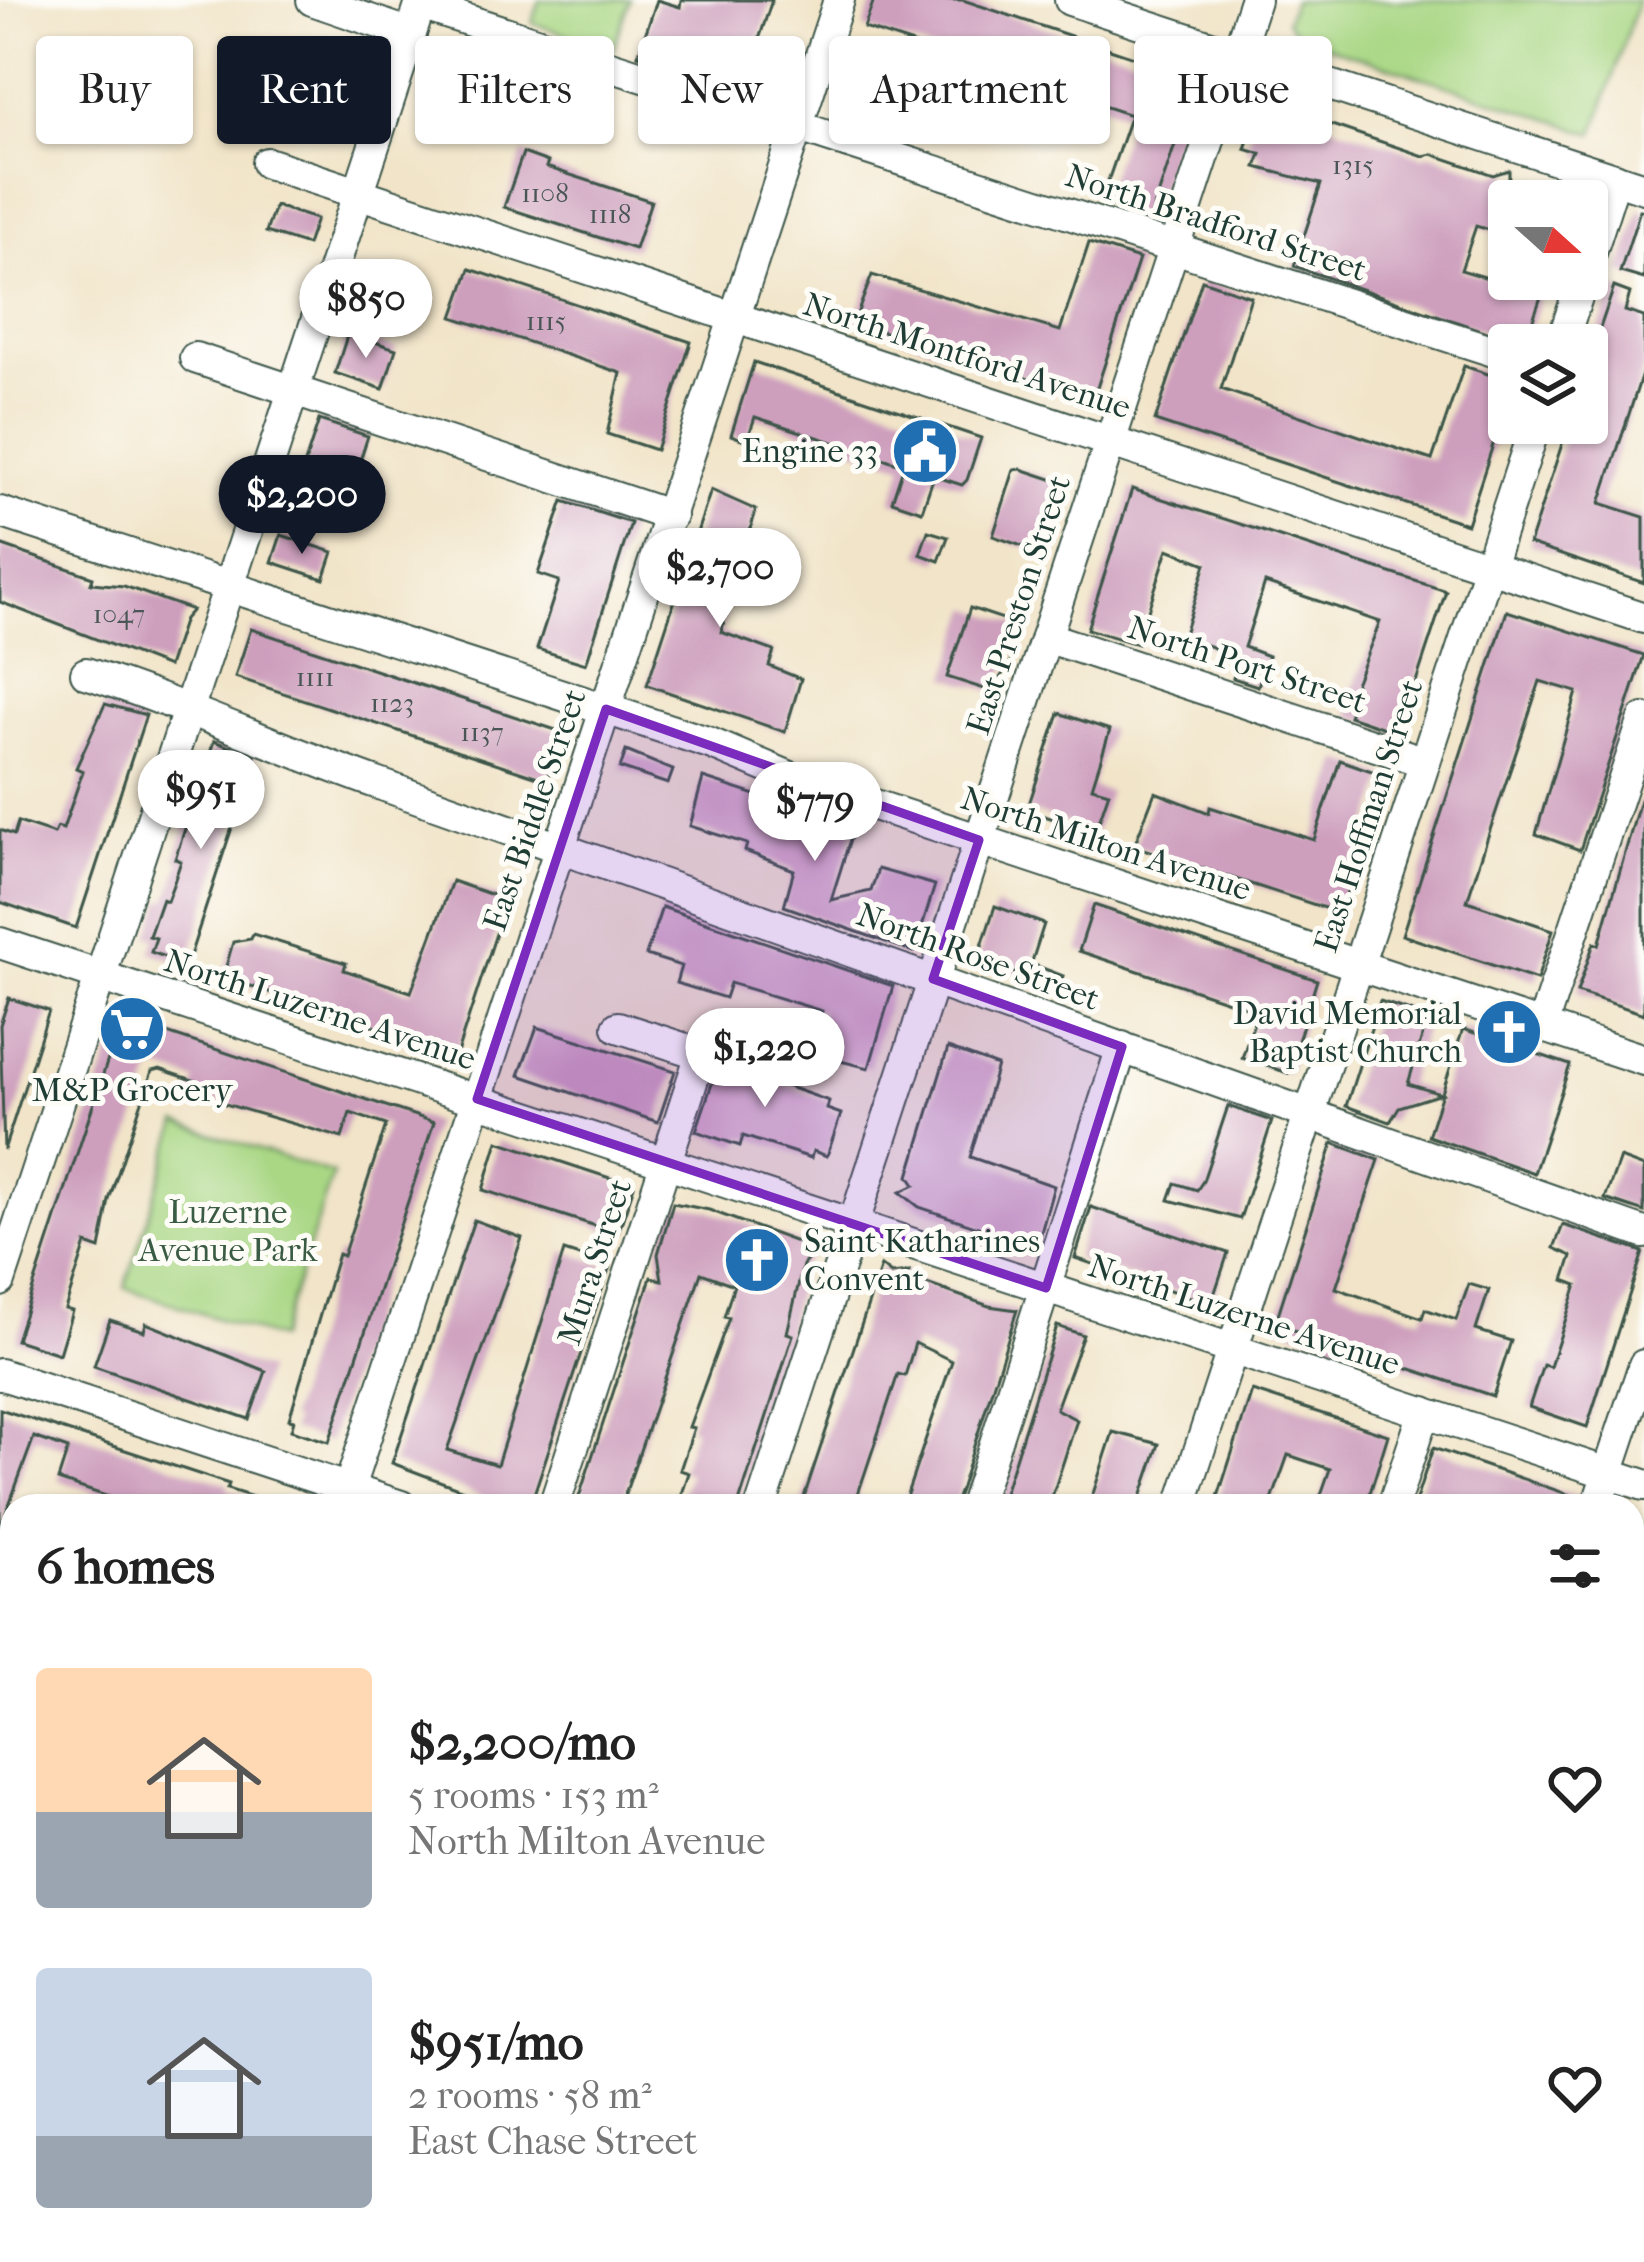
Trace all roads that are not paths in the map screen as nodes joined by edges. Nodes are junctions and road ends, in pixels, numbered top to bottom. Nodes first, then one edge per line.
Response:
1 (312, 0) edge
2 (839, 0) edge
3 (1070, 0) edge
4 (1255, 0) edge
5 (418, 13) edge
6 (1179, 36) edge
7 (1243, 36) edge
8 (638, 78) edge
9 (1332, 86) edge
10 (805, 104) edge
11 (805, 127) edge
12 (792, 144) edge
13 (1208, 144) edge
14 (267, 163) dead end
15 (1629, 183) edge
16 (358, 193) junction
17 (1608, 224) edge
18 (1174, 248) junction
19 (736, 317) junction
20 (1488, 349) edge
21 (195, 358) dead end
22 (295, 391) junction
23 (1111, 441) junction
24 (1529, 444) edge
25 (0, 512) edge
26 (671, 516) junction
27 (1489, 566) junction
28 (230, 585) junction
29 (1644, 618) edge
30 (1046, 637) junction
31 (86, 673) dead end
32 (606, 710) junction
33 (188, 712) junction
34 (1644, 719) edge
35 (1425, 762) junction
36 (980, 840) junction
37 (560, 846) junction
38 (0, 943) edge
39 (1358, 965) junction
40 (100, 977) junction
41 (934, 979) junction
42 (1542, 1026) junction
43 (618, 1027) dead end
44 (1121, 1047) junction
45 (1644, 1060) edge
46 (477, 1099) junction
47 (1308, 1114) junction
48 (665, 1163) junction
49 (853, 1224) junction
50 (1644, 1233) edge
51 (0, 1281) edge
52 (1046, 1288) junction
53 (1233, 1349) junction
54 (1644, 1365) edge
55 (0, 1374) edge
56 (1424, 1412) junction
57 (1608, 1473) junction
58 (1644, 1485) edge
59 (338, 1494) edge
60 (347, 1494) edge
61 (558, 1494) edge
62 (764, 1494) edge
63 (979, 1494) edge
64 (1185, 1494) edge
65 (1397, 1494) edge
66 (1601, 1494) edge

1 - 5 street, North Bradford Street
2 - 10 street, East Biddle Street
3 - 6 street
4 - 7 street, East Preston Street
5 - 8 street, North Bradford Street
5 - 16 street
9 - 15 street
11 - 18 street, North Bradford Street
12 - 19 street, East Biddle Street
13 - 18 street, East Preston Street
14 - 16 street, North Montford Avenue
15 - 17 street
16 - 19 street, North Montford Avenue
16 - 22 street
18 - 20 street, North Bradford Street
18 - 23 street, East Preston Street
19 - 23 street, North Montford Avenue
19 - 26 street, East Biddle Street
21 - 22 street
22 - 26 street
22 - 28 street
23 - 27 street, North Montford Avenue
23 - 30 street, East Preston Street
24 - 27 street, East Hoffman Street
25 - 28 street, North Milton Avenue
26 - 32 street, East Biddle Street
27 - 29 street, North Montford Avenue
27 - 35 street, East Hoffman Street
28 - 32 street, North Milton Avenue
28 - 33 street
30 - 35 street, North Port Street
30 - 36 street, East Preston Street
31 - 33 street, North Rose Street
32 - 36 street, North Milton Avenue
32 - 37 street, East Biddle Street
33 - 37 street, North Rose Street
33 - 40 street
34 - 42 street
35 - 39 street, East Hoffman Street
36 - 39 street, North Milton Avenue
36 - 41 street, East Preston Street
37 - 41 street, North Rose Street
37 - 46 street, East Biddle Street
38 - 40 street, North Luzerne Avenue
39 - 42 street, North Milton Avenue
39 - 47 street, East Hoffman Street
40 - 46 street, North Luzerne Avenue
40 - 51 street
41 - 44 street, North Rose Street
41 - 49 street, East Preston Street
42 - 45 street, North Milton Avenue
43 - 48 street, Mura Street
44 - 47 street, North Rose Street
44 - 52 street
46 - 48 street, North Luzerne Avenue
46 - 60 street, East Biddle Street
47 - 50 street, North Rose Street
47 - 53 street, East Hoffman Street
48 - 49 street, North Luzerne Avenue
48 - 61 street, Mura Street
49 - 52 street, North Luzerne Avenue
49 - 62 street, East Preston Street
52 - 53 street, North Luzerne Avenue
52 - 63 street
53 - 56 street, North Luzerne Avenue
53 - 64 street, East Hoffman Street
54 - 57 street
55 - 59 street
56 - 57 street, North Luzerne Avenue
56 - 65 street
57 - 58 street, North Luzerne Avenue
57 - 66 street

